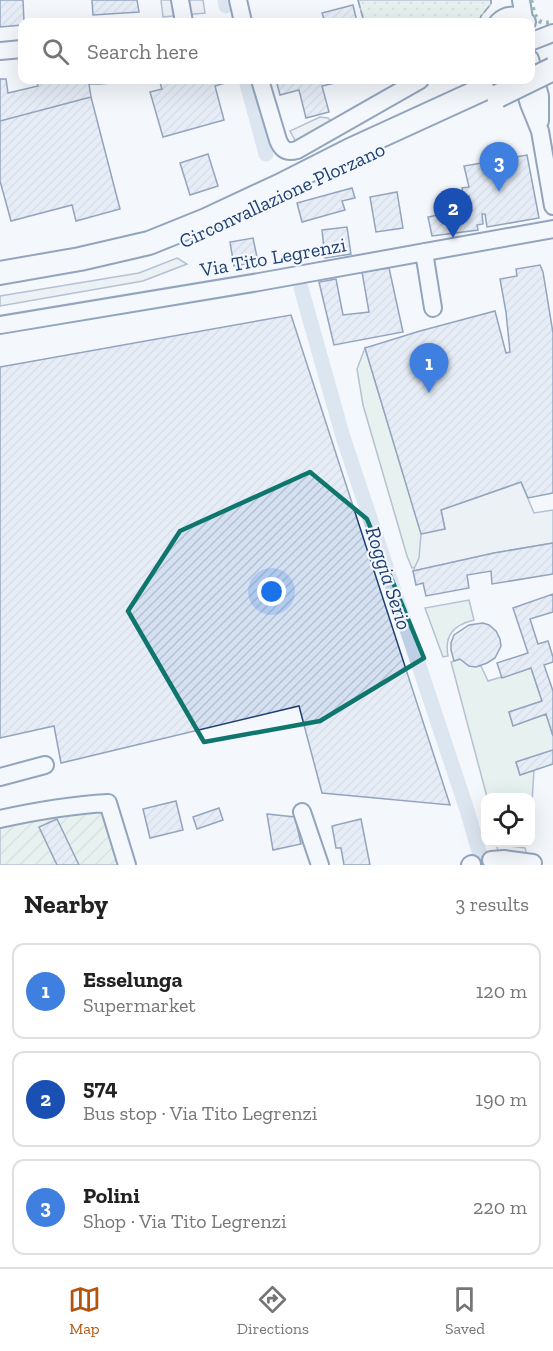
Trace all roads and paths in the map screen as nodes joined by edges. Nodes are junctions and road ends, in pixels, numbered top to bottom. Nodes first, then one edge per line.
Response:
1 (180, 0) edge
2 (238, 0) edge
3 (504, 0) edge
4 (521, 0) edge
5 (183, 18) edge
6 (242, 18) edge
7 (500, 18) edge
8 (503, 18) edge
9 (517, 18) edge
10 (526, 18) edge
11 (535, 29) edge
12 (535, 40) edge
13 (552, 40) edge
14 (18, 49) edge
15 (0, 51) edge
16 (535, 60) edge
17 (553, 69) edge
18 (535, 75) edge
19 (535, 75) edge
20 (261, 84) edge
21 (413, 84) edge
22 (523, 84) edge
23 (499, 86) edge
24 (540, 131) junction
25 (553, 206) edge
26 (553, 230) edge
27 (424, 252) junction
28 (0, 259) edge
29 (45, 265) junction
30 (0, 273) edge
31 (0, 286) edge
32 (433, 308) dead end
33 (0, 325) edge
34 (45, 765) dead end
35 (0, 777) edge
36 (302, 812) dead end
37 (0, 819) edge
38 (491, 860) dead end
39 (536, 864) edge
40 (127, 865) edge
41 (320, 865) edge

1 - 5 street
2 - 6 street
3 - 7 street
4 - 10 street
8 - 9 street
11 - 13 street
12 - 13 street
13 - 16 highway
14 - 15 street
17 - 19 highway, Circonvallazione Plorzano, bridge
18 - 24 street
20 - 21 street
22 - 24 street
23 - 29 highway, Circonvallazione Plorzano
23 - 31 highway, Circonvallazione Plorzano
24 - 25 street
26 - 27 street, Via Tito Legrenzi
27 - 32 street
27 - 33 street, Via Tito Legrenzi
28 - 29 highway
29 - 30 highway, Circonvallazione Plorzano
34 - 35 street
36 - 41 street
37 - 40 street
38 - 39 street

